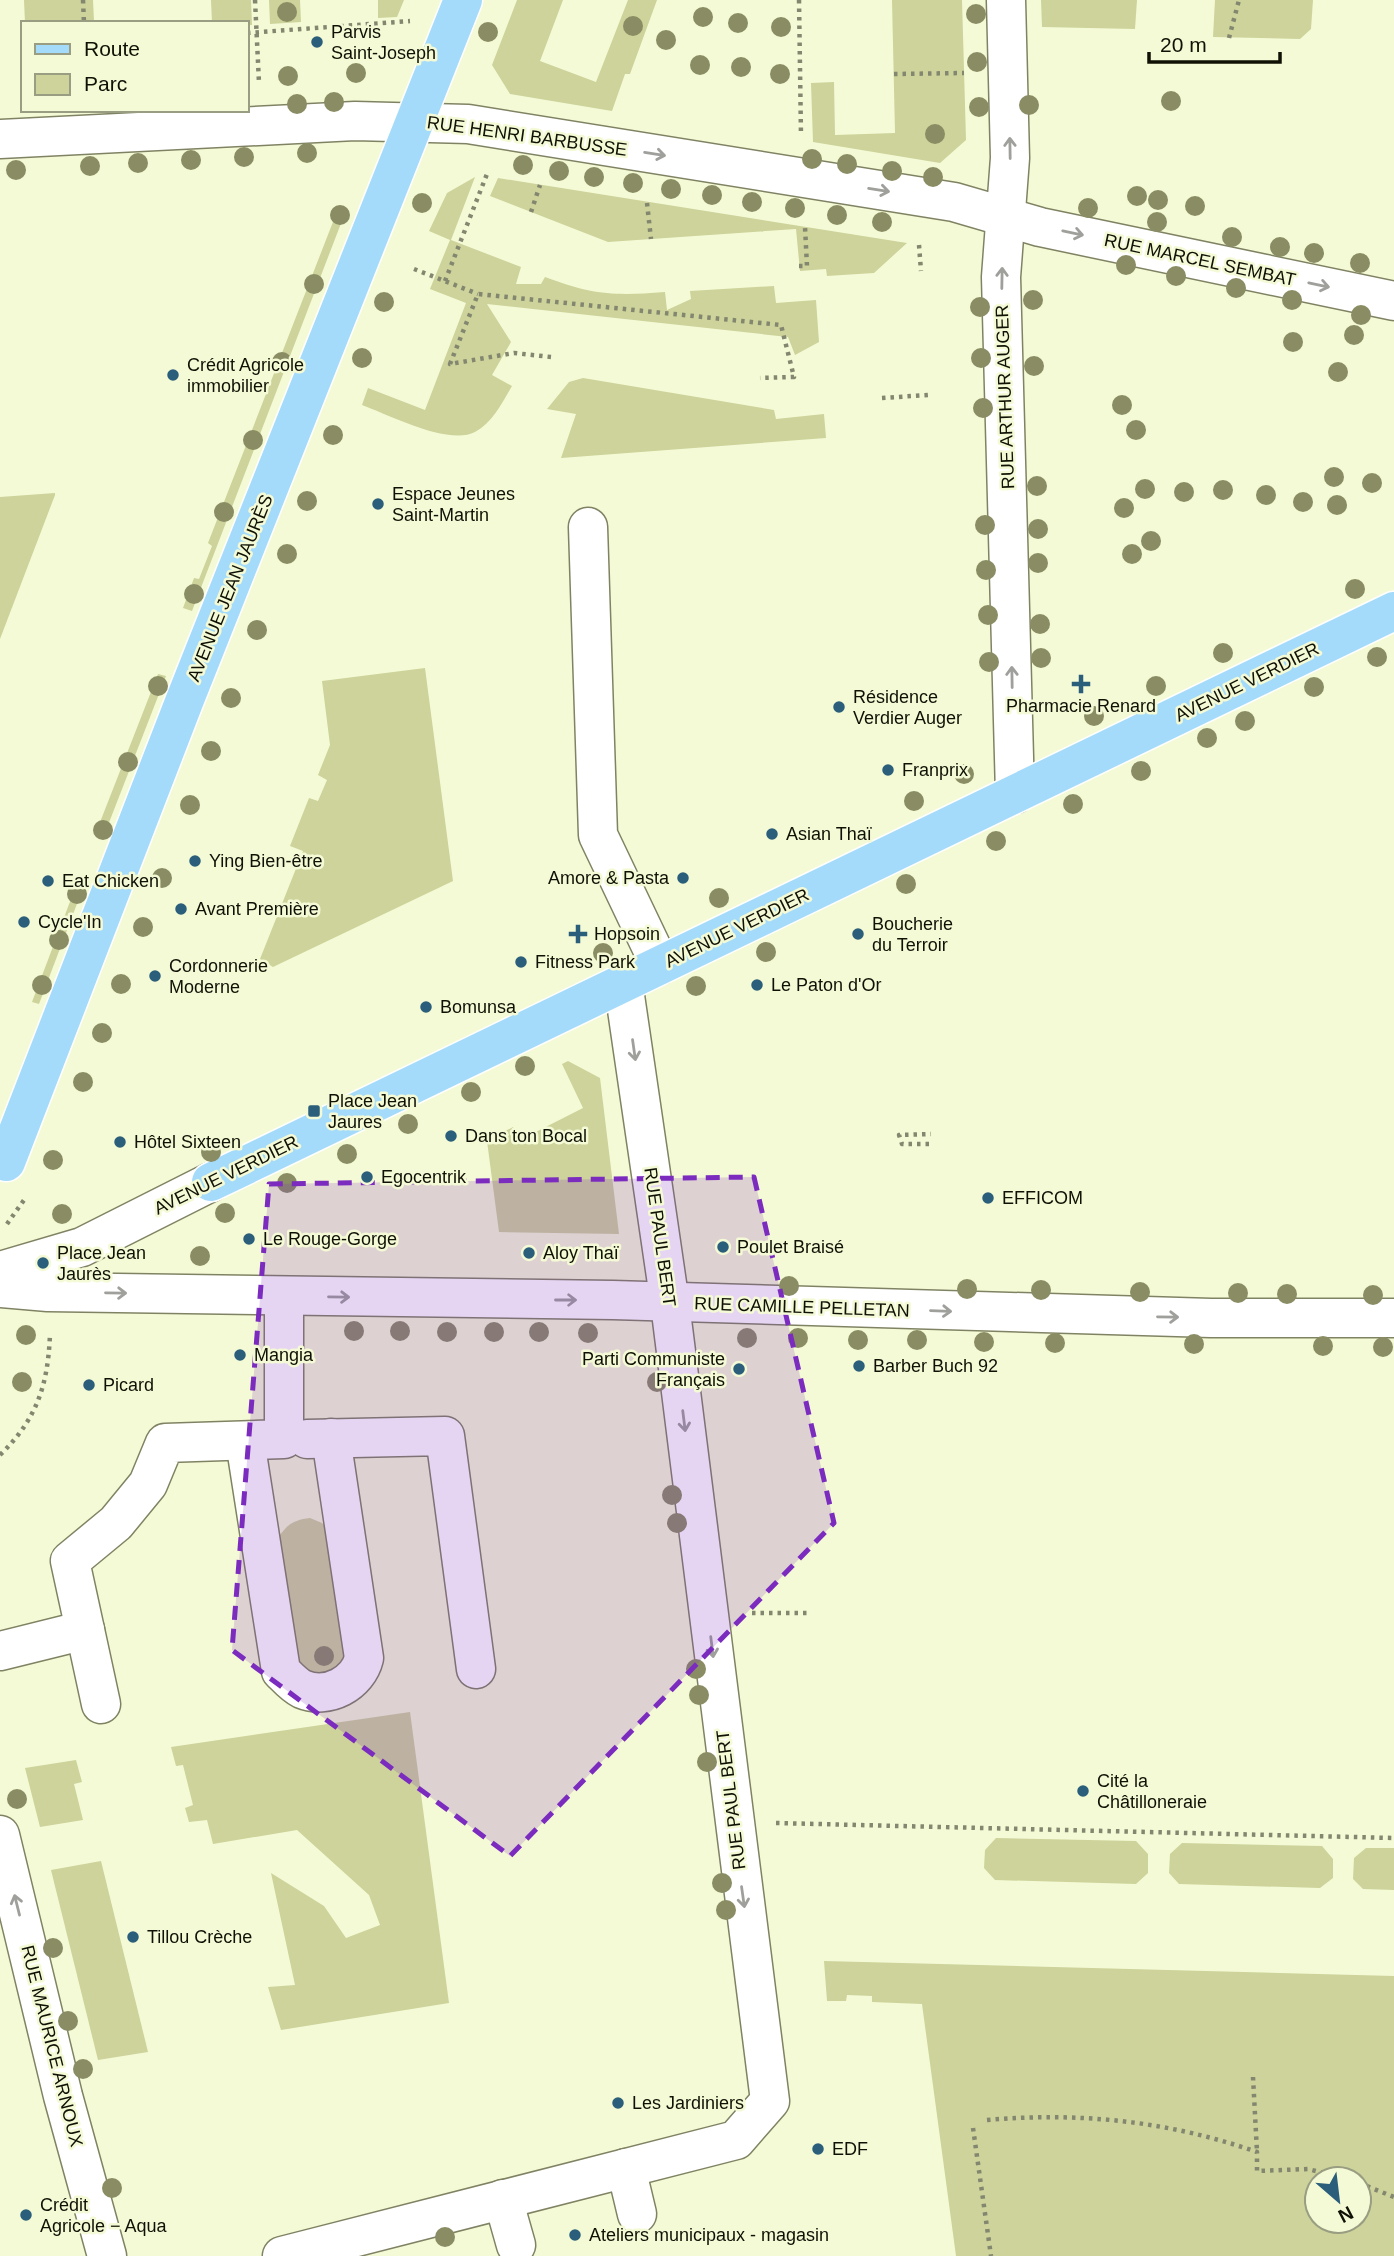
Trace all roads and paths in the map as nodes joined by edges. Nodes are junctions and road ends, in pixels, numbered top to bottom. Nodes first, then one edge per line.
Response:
1 (83, 0) edge
2 (255, 0) edge
3 (463, 0) edge
4 (799, 0) edge
5 (1006, 0) edge
6 (1239, 0) edge
7 (84, 21) edge
8 (414, 21) dead end
9 (248, 33) edge
10 (256, 33) junction
11 (1230, 38) dead end
12 (964, 73) dead end
13 (894, 74) dead end
14 (260, 92) dead end
15 (418, 120) junction
16 (0, 139) edge
17 (801, 141) dead end
18 (487, 174) dead end
19 (540, 185) dead end
20 (647, 203) dead end
21 (531, 212) dead end
22 (1007, 216) junction
23 (805, 227) dead end
24 (651, 239) dead end
25 (919, 245) dead end
26 (799, 266) dead end
27 (414, 269) dead end
28 (921, 271) dead end
29 (445, 281) junction
30 (478, 294) junction
31 (1394, 302) edge
32 (551, 357) dead end
33 (760, 378) dead end
34 (928, 395) dead end
35 (882, 398) dead end
36 (588, 527) dead end
37 (1394, 611) edge
38 (1015, 794) junction
39 (660, 965) junction
40 (623, 982) junction
41 (931, 1134) dead end
42 (929, 1144) dead end
43 (3, 1170) edge
44 (211, 1182) joint
45 (0, 1271) edge
46 (0, 1288) edge
47 (48, 1292) junction
48 (284, 1296) junction
49 (670, 1304) junction
50 (1394, 1318) edge
51 (331, 1438) junction
52 (284, 1439) junction
53 (245, 1441) junction
54 (0, 1455) edge
55 (760, 1613) dead end
56 (809, 1613) dead end
57 (85, 1630) junction
58 (0, 1651) edge
59 (476, 1670) dead end
60 (101, 1704) dead end
61 (734, 1822) junction
62 (0, 1835) edge
63 (1394, 1838) edge
64 (1254, 2077) dead end
65 (987, 2120) dead end
66 (973, 2128) dead end
67 (1257, 2152) junction
68 (626, 2168) junction
69 (1303, 2169) edge
70 (1373, 2189) edge
71 (1394, 2197) edge
72 (503, 2199) junction
73 (637, 2214) dead end
74 (391, 2242) edge
75 (516, 2245) dead end
76 (107, 2256) edge
77 (282, 2256) edge
78 (991, 2256) edge

1 - 7 path
2 - 10 path
3 - 15 main road, AVENUE JEAN JAURÈS
4 - 17 path
22 -> 5 street, RUE ARTHUR AUGER
6 - 11 path
8 - 10 path
9 - 10 path
10 - 14 path
12 - 13 path
15 - 16 street, RUE HENRI BARBUSSE
15 -> 22 street, RUE HENRI BARBUSSE
15 - 43 main road, AVENUE JEAN JAURÈS
18 - 29 path
19 - 21 path
20 - 24 path
22 -> 31 street, RUE MARCEL SEMBAT
38 -> 22 street, RUE ARTHUR AUGER
23 - 26 path
25 - 28 path
27 - 29 path
29 - 30 path
30 - 32 path
30 - 33 path
34 - 35 path
36 - 39 street
37 - 38 main road, AVENUE VERDIER
38 - 39 main road, AVENUE VERDIER
39 - 40 main road, AVENUE VERDIER
40 - 44 main road, AVENUE VERDIER
40 -> 49 street, RUE PAUL BERT
41 - 42 path
44 - 45 street, AVENUE VERDIER
46 - 47 street, RUE CAMILLE PELLETAN
47 -> 48 street, RUE CAMILLE PELLETAN
47 - 54 path
48 -> 49 street, RUE CAMILLE PELLETAN
48 - 52 street
49 -> 50 street, RUE CAMILLE PELLETAN
49 -> 61 street, RUE PAUL BERT
51 - 52 street
51 - 53 street
51 - 59 street
52 - 53 street
53 - 57 street
55 - 56 path
57 - 58 street
57 - 60 street
61 - 63 path
61 -> 68 street, RUE PAUL BERT
76 -> 62 street, RUE MAURICE ARNOUX
64 - 67 path
65 - 67 path
66 - 78 path
67 - 69 path
68 - 72 street, RUE PAUL BERT
68 - 73 street
70 - 71 path
72 - 74 street, RUE PAUL BERT
72 - 75 street
74 - 77 street, RUE PAUL BERT

